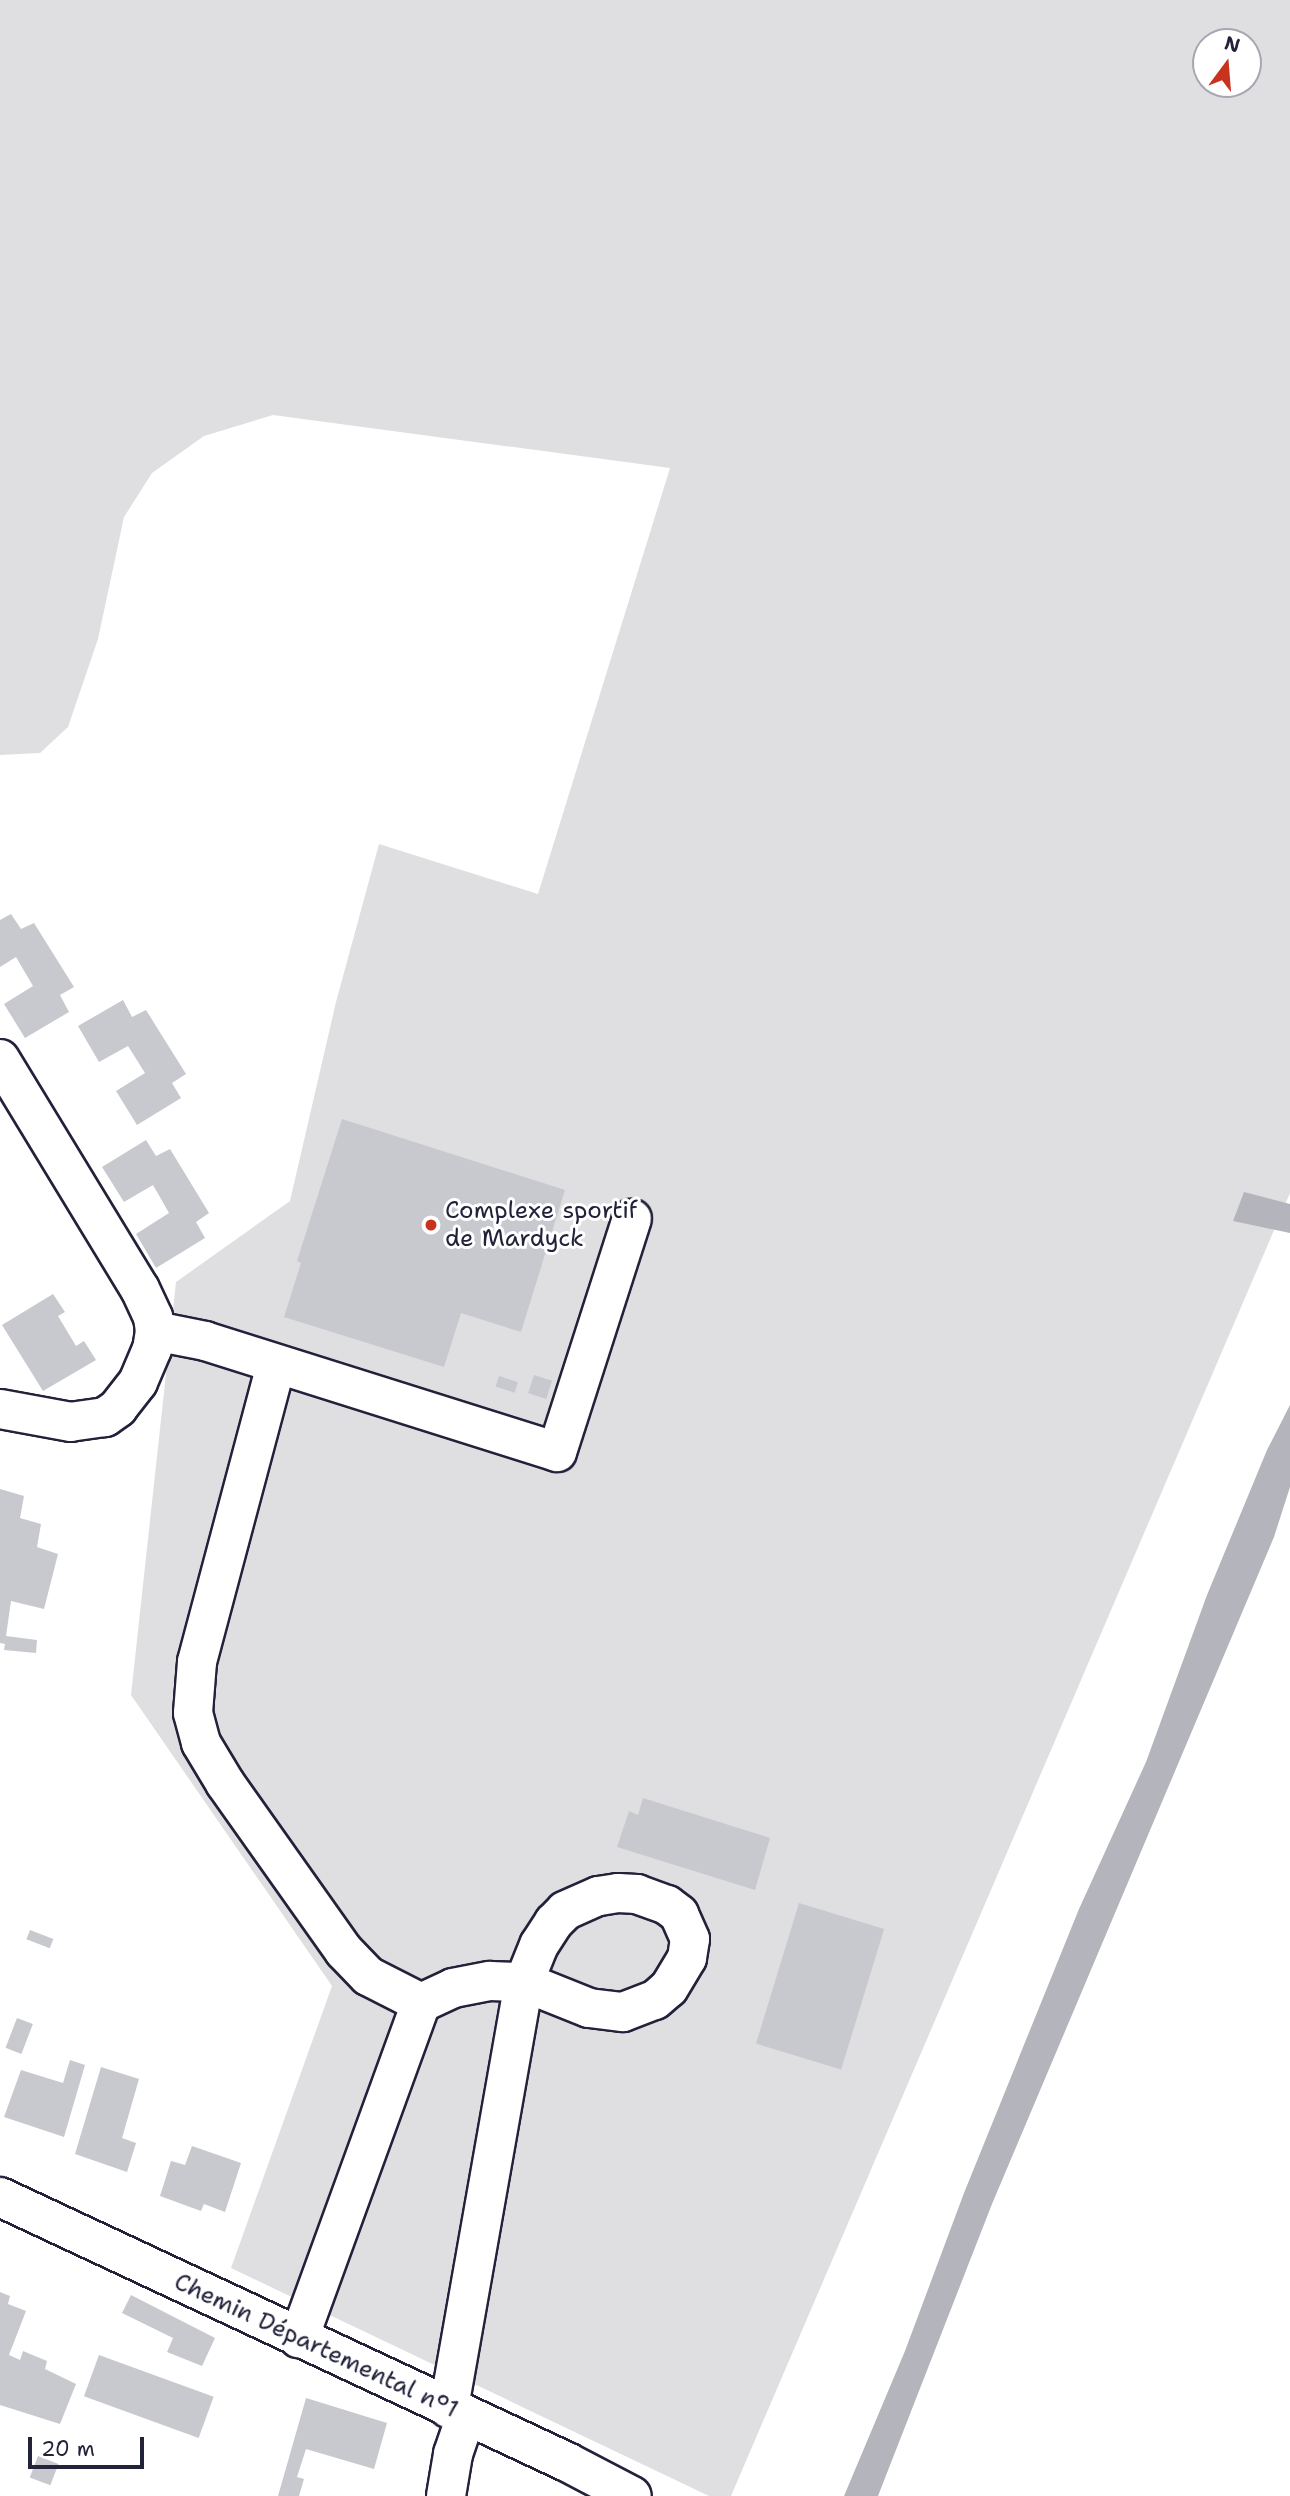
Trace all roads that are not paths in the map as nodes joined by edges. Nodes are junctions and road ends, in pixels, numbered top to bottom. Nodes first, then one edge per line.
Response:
1 (0, 1059) edge
2 (632, 1219) dead end
3 (155, 1331) junction
4 (276, 1365) junction
5 (0, 1409) edge
6 (421, 2003) junction
7 (0, 2197) edge
8 (299, 2338) junction
9 (458, 2412) junction
10 (446, 2496) edge
11 (632, 2496) edge

1 - 3 street
2 - 4 street
3 - 4 street
3 - 5 street
4 - 6 street
6 - 8 street
6 - 9 street
7 - 8 street, Chemin Départemental n°1
8 - 9 street, Chemin Départemental n°1
9 - 10 street
9 - 11 street, Chemin Départemental n°1

